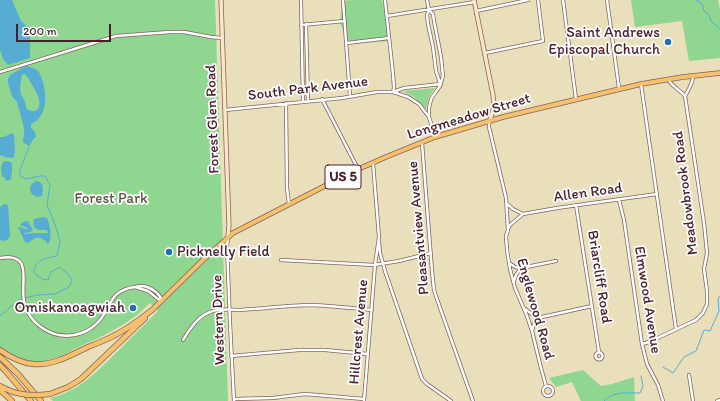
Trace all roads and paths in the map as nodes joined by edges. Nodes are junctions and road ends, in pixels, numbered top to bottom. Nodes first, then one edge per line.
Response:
1 (221, 0) edge
2 (301, 0) edge
3 (343, 0) edge
4 (385, 0) edge
5 (427, 0) edge
6 (528, 0) edge
7 (538, 0) edge
8 (563, 0) edge
9 (607, 0) edge
10 (474, 1) edge
11 (429, 10) junction
12 (476, 11) junction
13 (387, 16) junction
14 (345, 21) junction
15 (306, 24) junction
16 (301, 25) junction
17 (223, 38) junction
18 (389, 38) junction
19 (347, 43) junction
20 (485, 53) junction
21 (0, 71) edge
22 (720, 73) edge
23 (693, 76) junction
24 (668, 79) junction
25 (441, 84) junction
26 (641, 84) junction
27 (619, 88) junction
28 (393, 92) junction
29 (350, 96) junction
30 (685, 96) junction
31 (322, 99) junction
32 (576, 99) junction
33 (303, 101) junction
34 (308, 101) junction
35 (286, 103) junction
36 (225, 110) junction
37 (429, 117) junction
38 (490, 120) junction
39 (435, 137) junction
40 (422, 142) junction
41 (373, 162) junction
42 (358, 169) junction
43 (657, 194) junction
44 (619, 200) junction
45 (290, 204) junction
46 (506, 204) junction
47 (576, 205) junction
48 (523, 214) junction
49 (508, 230) junction
50 (379, 237) junction
51 (228, 238) junction
52 (431, 253) junction
53 (0, 258) edge
54 (281, 260) dead end
55 (556, 261) dead end
56 (508, 262) junction
57 (383, 264) junction
58 (375, 265) junction
59 (521, 268) junction
60 (513, 283) junction
61 (162, 301) junction
62 (592, 306) junction
63 (523, 307) junction
64 (152, 310) junction
65 (227, 310) junction
66 (372, 310) junction
67 (542, 317) junction
68 (676, 329) junction
69 (532, 331) junction
70 (183, 340) dead end
71 (642, 344) junction
72 (0, 350) edge
73 (599, 352) dead end
74 (368, 354) junction
75 (231, 356) junction
76 (0, 357) edge
77 (0, 366) edge
78 (689, 375) dead end
79 (0, 386) edge
80 (546, 386) dead end
81 (0, 390) edge
82 (234, 400) edge
83 (364, 400) edge
84 (720, 400) edge
85 (12, 401) edge
86 (31, 401) edge
87 (41, 401) edge
88 (451, 401) edge
89 (473, 401) edge
90 (663, 401) edge
91 (693, 401) edge
92 (716, 401) edge

1 - 17 street, Forest Glen Road
2 - 16 street
3 - 14 street
4 - 13 street
5 - 11 street
6 - 12 street
7 - 20 street
8 - 32 street
9 - 27 street
10 - 11 street
10 - 12 street
11 - 13 street
11 - 25 street
11 - 25 street
12 - 20 street
13 - 18 street
14 - 15 street
14 - 19 street
15 - 16 street
15 - 34 street
16 - 33 street
17 - 21 street
17 - 36 street, Forest Glen Road
18 - 19 street
18 - 28 street
19 - 29 street
20 - 38 street
22 - 23 main road, Longmeadow Street / US 5
23 - 24 main road, Longmeadow Street / US 5
23 - 30 street
24 - 26 main road, Longmeadow Street / US 5
24 - 30 street
25 - 28 street, South Park Avenue
25 - 37 street
26 - 27 main road, Longmeadow Street / US 5
26 - 43 street
27 - 32 main road, Longmeadow Street / US 5
28 - 29 street, South Park Avenue
28 - 37 street, South Park Avenue
29 - 31 street, South Park Avenue
30 - 68 street, Meadowbrook Road
31 - 34 street, South Park Avenue
31 - 42 street
32 - 38 main road, Longmeadow Street / US 5
33 - 34 street, South Park Avenue
33 - 35 street, South Park Avenue
35 - 36 street, South Park Avenue
35 - 45 street
36 - 51 street, Forest Glen Road
37 - 39 street, South Park Avenue
38 - 39 main road, Longmeadow Street / US 5
38 - 46 street, Englewood Road
39 - 40 main road, Longmeadow Street / US 5
40 - 41 main road, Longmeadow Street / US 5
40 - 52 street, Pleasantview Avenue
41 - 42 main road, Longmeadow Street / US 5
41 - 50 street
42 - 45 main road, Longmeadow Street / US 5
43 - 44 street, Allen Road
43 - 68 street
44 - 47 street, Allen Road
44 - 71 street, Elmwood Avenue
45 - 51 main road, Longmeadow Street / US 5
46 - 48 street
46 - 49 street, Englewood Road
47 - 48 street, Allen Road
47 - 62 street, Briarcliff Road
48 - 49 street
49 - 56 street, Englewood Road
50 - 57 street
50 - 58 street, Hillcrest Avenue
51 - 61 main road, Longmeadow Street / US 5
51 - 65 street, Western Drive
52 - 57 street
52 - 89 street, Pleasantview Avenue
53 - 61 street
54 - 58 street
55 - 59 street
56 - 59 street
56 - 60 street, Englewood Road
57 - 58 street
57 - 88 street
58 - 66 street, Hillcrest Avenue
59 - 60 street
60 - 63 street, Englewood Road
61 - 64 main road, Longmeadow Street / US 5
62 - 67 street
62 - 73 street, Briarcliff Road
63 - 67 street
63 - 69 street, Englewood Road
64 - 72 highway, US 5
64 - 79 highway, US 5, bridge
65 - 66 street
65 - 70 street
65 - 75 street, Western Drive
66 - 74 street, Hillcrest Avenue
67 - 69 street
68 - 71 street, Meadowbrook Road
69 - 80 street, Englewood Road
71 - 90 street, Elmwood Avenue
74 - 75 street
74 - 83 street, Hillcrest Avenue
75 - 82 street, Western Drive
76 - 87 highway
77 - 86 highway
78 - 91 street
81 - 85 highway
82 - 83 street
84 - 92 street

